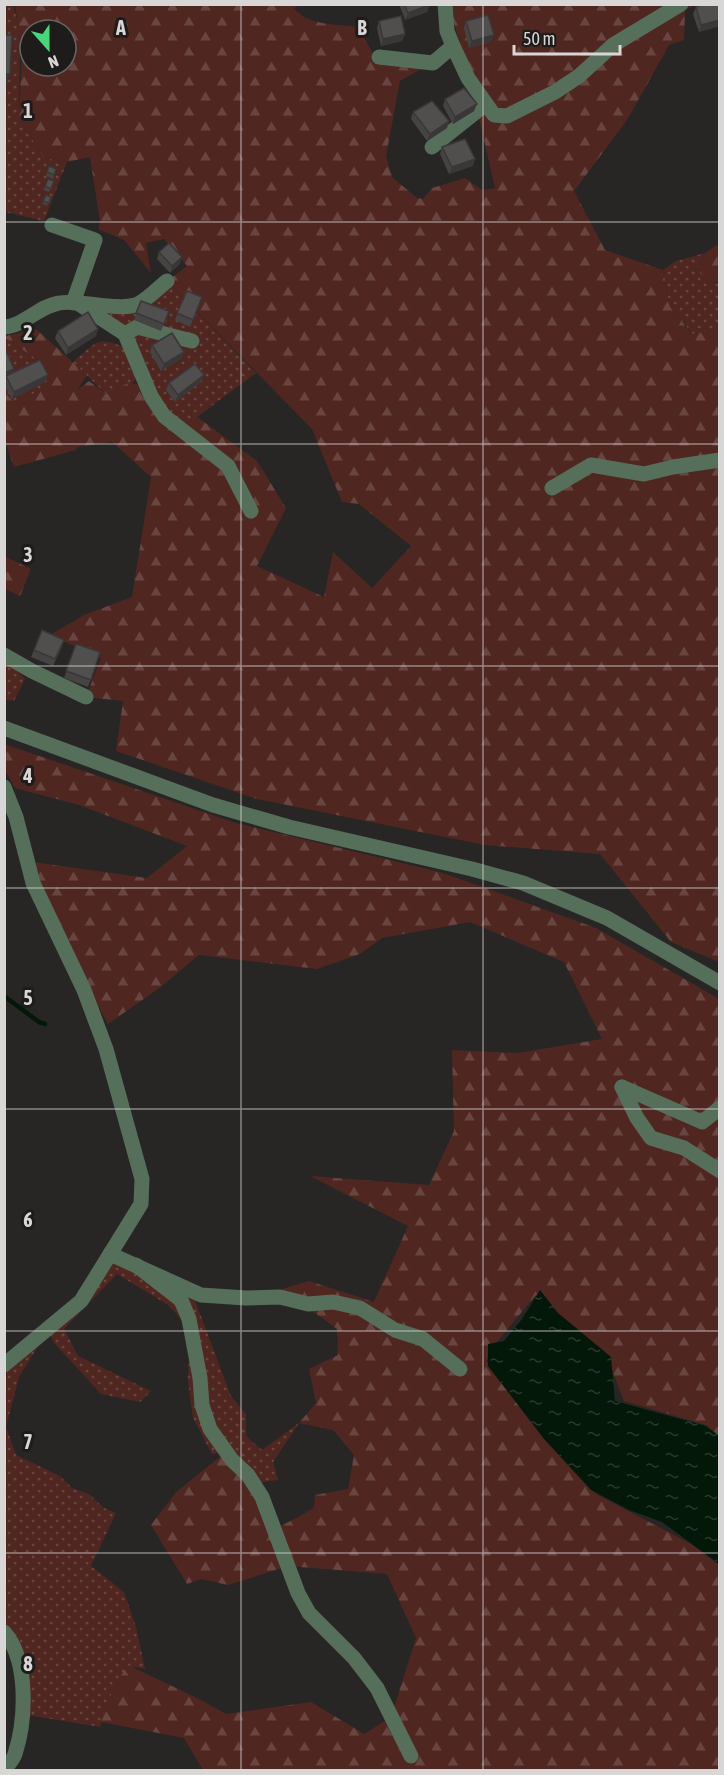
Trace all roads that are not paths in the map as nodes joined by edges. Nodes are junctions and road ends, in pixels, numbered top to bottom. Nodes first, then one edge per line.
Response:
1 (445, 4) edge
2 (681, 4) edge
3 (453, 46) junction
4 (380, 57) dead end
5 (486, 104) junction
6 (432, 147) dead end
7 (52, 225) dead end
8 (167, 281) dead end
9 (76, 304) junction
10 (4, 327) edge
11 (125, 334) junction
12 (192, 341) dead end
13 (720, 460) edge
14 (552, 488) dead end
15 (251, 511) dead end
16 (4, 655) edge
17 (86, 696) dead end
18 (4, 728) edge
19 (4, 787) edge
20 (720, 983) edge
21 (720, 1108) edge
22 (720, 1171) edge
23 (110, 1254) junction
24 (136, 1265) junction
25 (4, 1365) edge
26 (460, 1369) dead end
27 (4, 1632) edge
28 (411, 1756) dead end
29 (4, 1770) edge

1 - 3 street
2 - 5 street
3 - 4 street
3 - 5 street
5 - 6 street
7 - 9 street
8 - 9 street
9 - 10 street
9 - 11 street
11 - 12 street
11 - 15 street
13 - 14 street
16 - 17 street
18 - 20 street
19 - 23 street
21 - 22 street
23 - 24 street
23 - 25 street
24 - 26 street
24 - 28 street
27 - 29 street

